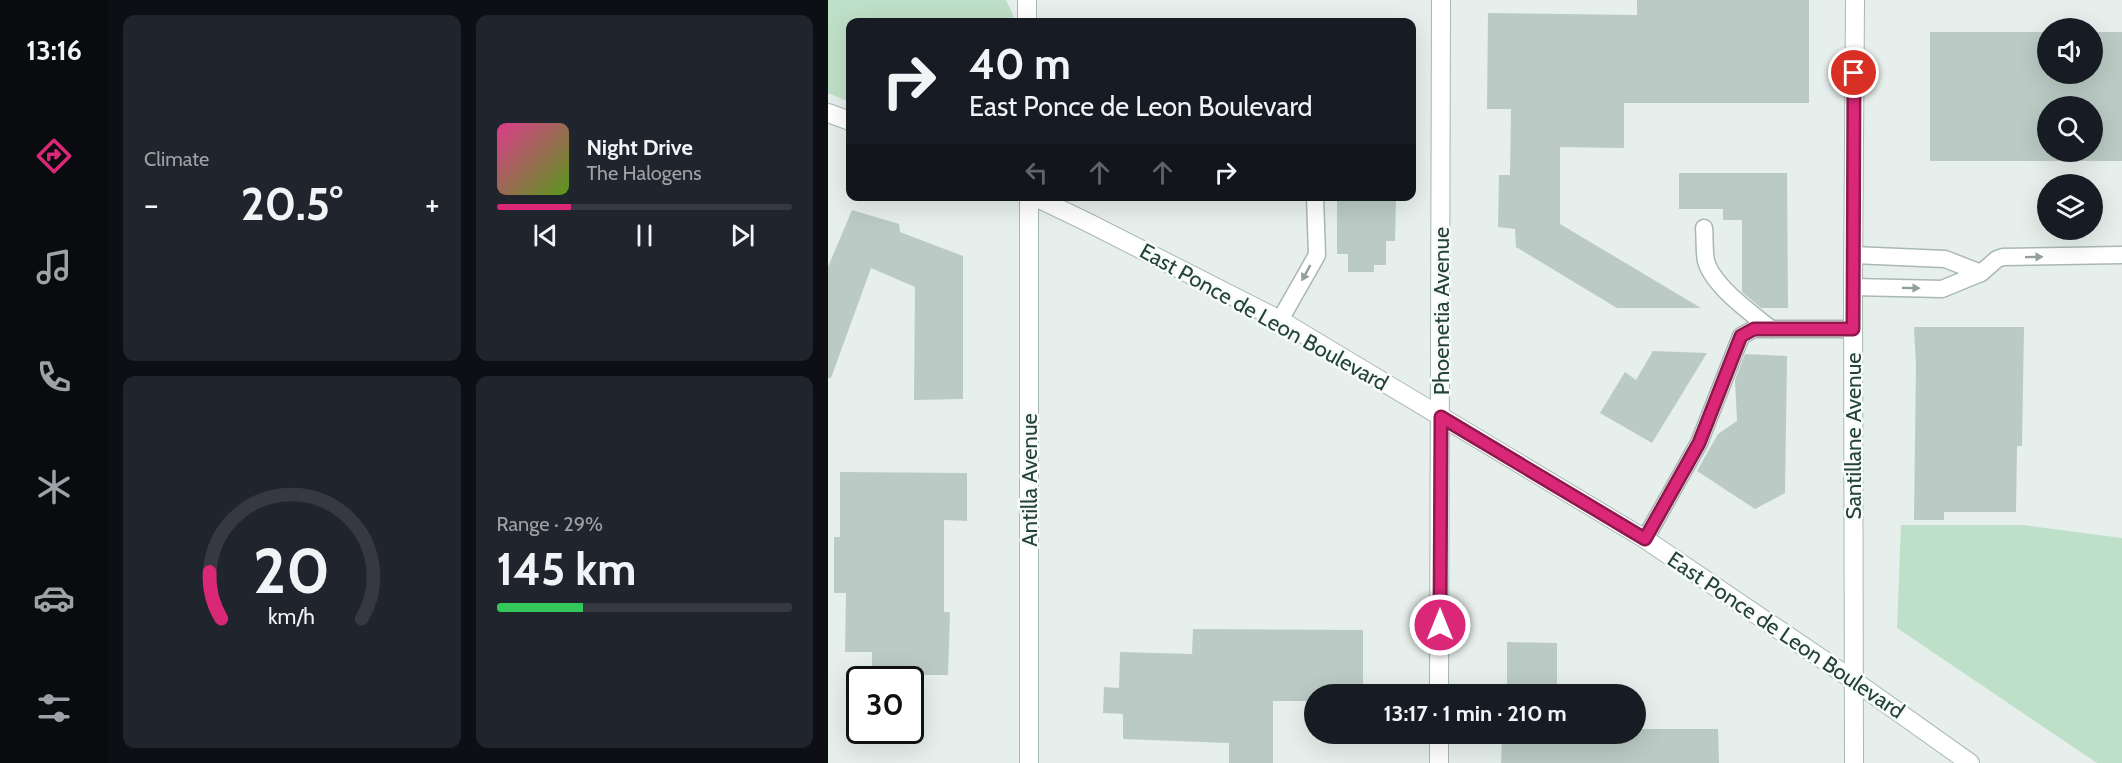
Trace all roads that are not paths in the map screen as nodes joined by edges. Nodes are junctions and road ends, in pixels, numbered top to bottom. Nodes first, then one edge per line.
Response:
1 (1027, 0) edge
2 (1441, 0) edge
3 (1855, 0) edge
4 (1027, 18) edge
5 (828, 113) edge
6 (846, 120) edge
7 (1029, 201) edge
8 (1043, 201) edge
9 (1315, 201) edge
10 (1704, 228) dead end
11 (1853, 255) junction
12 (2122, 255) edge
13 (1981, 273) junction
14 (1852, 287) junction
15 (1280, 320) junction
16 (1771, 329) junction
17 (1853, 329) junction
18 (1441, 417) junction
19 (1645, 539) junction
20 (1853, 680) junction
21 (1439, 684) edge
22 (1439, 744) edge
23 (1029, 763) edge
24 (1439, 763) edge
25 (1854, 763) edge
26 (1970, 763) edge

1 - 4 street
2 - 18 street, Phoenetia Avenue
3 - 11 street, Santillane Avenue
5 - 6 street
7 - 23 street, Antilla Avenue
8 - 15 street, East Ponce de Leon Boulevard
9 -> 15 lane
10 - 16 lane
11 - 13 lane
11 - 14 street, Santillane Avenue
13 -> 12 lane
14 -> 13 lane
14 - 17 street, Santillane Avenue
15 - 18 street, East Ponce de Leon Boulevard
16 - 17 lane
16 - 19 lane
17 - 20 street, Santillane Avenue
18 - 19 street, East Ponce de Leon Boulevard
18 - 21 street, Phoenetia Avenue
19 - 20 street, East Ponce de Leon Boulevard
20 - 25 street, Santillane Avenue
20 - 26 street, East Ponce de Leon Boulevard
22 - 24 street

